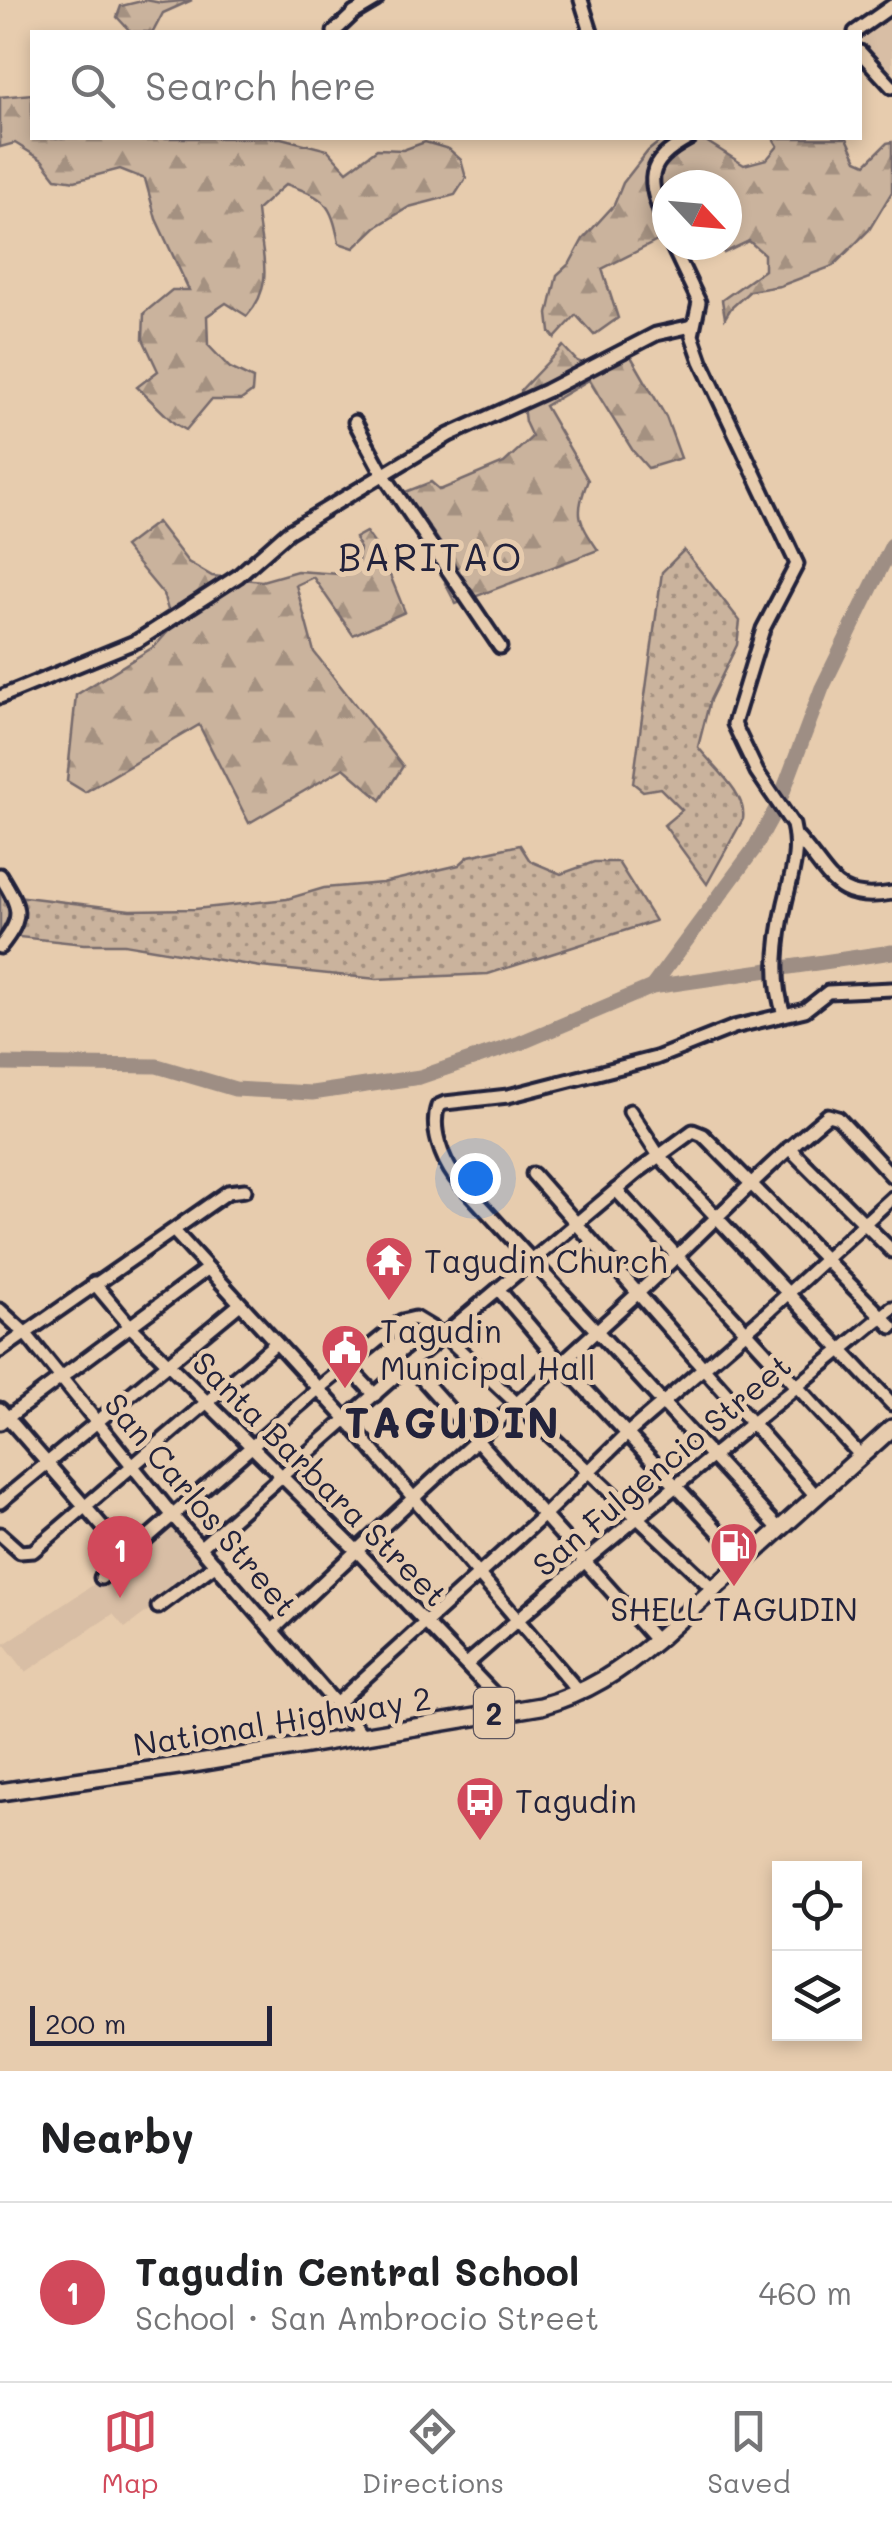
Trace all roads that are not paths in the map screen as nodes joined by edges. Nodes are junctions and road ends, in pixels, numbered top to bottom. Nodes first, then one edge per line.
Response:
1 (376, 0) edge
2 (581, 0) edge
3 (892, 6) edge
4 (336, 30) edge
5 (591, 30) edge
6 (859, 30) edge
7 (862, 54) edge
8 (892, 86) edge
9 (687, 140) edge
10 (654, 170) edge
11 (679, 260) edge
12 (692, 326) junction
13 (354, 422) dead end
14 (383, 474) junction
15 (500, 647) dead end
16 (0, 697) edge
17 (796, 835) junction
18 (0, 875) edge
19 (892, 893) edge
20 (0, 947) edge
21 (892, 989) edge
22 (784, 1014) junction
23 (630, 1111) dead end
24 (789, 1148) junction
25 (659, 1156) junction
26 (533, 1174) dead end
27 (892, 1176) edge
28 (752, 1185) junction
29 (245, 1190) dead end
30 (616, 1190) junction
31 (892, 1198) edge
32 (718, 1218) junction
33 (576, 1224) junction
34 (864, 1224) junction
35 (174, 1231) junction
36 (892, 1251) edge
37 (676, 1257) junction
38 (826, 1258) junction
39 (531, 1262) junction
40 (208, 1270) junction
41 (94, 1284) junction
42 (499, 1290) junction
43 (638, 1292) junction
44 (789, 1293) junction
45 (240, 1304) junction
46 (0, 1310) edge
47 (887, 1312) edge
48 (131, 1327) junction
49 (892, 1327) edge
50 (596, 1331) junction
51 (745, 1332) junction
52 (25, 1333) junction
53 (446, 1336) junction
54 (276, 1344) junction
55 (842, 1350) junction
56 (0, 1352) edge
57 (560, 1362) junction
58 (170, 1363) junction
59 (409, 1364) junction
60 (347, 1365) junction
61 (704, 1368) junction
62 (62, 1378) junction
63 (319, 1388) junction
64 (799, 1388) junction
65 (375, 1395) junction
66 (664, 1401) junction
67 (208, 1402) junction
68 (515, 1404) junction
69 (892, 1404) edge
70 (2, 1417) edge
71 (347, 1420) junction
72 (96, 1423) junction
73 (754, 1424) junction
74 (892, 1428) edge
75 (628, 1434) junction
76 (476, 1440) junction
77 (252, 1447) junction
78 (861, 1456) junction
79 (712, 1458) junction
80 (47, 1463) junction
81 (133, 1466) junction
82 (589, 1473) junction
83 (283, 1477) junction
84 (676, 1488) junction
85 (816, 1496) junction
86 (412, 1499) junction
87 (0, 1502) edge
88 (85, 1506) junction
89 (173, 1516) junction
90 (543, 1516) junction
91 (638, 1518) junction
92 (780, 1530) junction
93 (0, 1534) edge
94 (201, 1548) junction
95 (356, 1550) junction
96 (128, 1556) junction
97 (745, 1560) junction
98 (584, 1561) junction
99 (216, 1564) junction
100 (479, 1575) junction
101 (101, 1578) dead end
102 (713, 1589) junction
103 (158, 1607) dead end
104 (519, 1619) junction
105 (426, 1623) junction
106 (273, 1630) junction
107 (656, 1641) junction
108 (467, 1664) junction
109 (580, 1693) junction
110 (338, 1702) junction
111 (510, 1710) junction
112 (362, 1734) junction
113 (0, 1792) edge

1 - 4 street
2 - 5 street
3 - 6 street
7 - 8 street
9 - 10 street
11 - 12 street
12 - 14 street
12 - 17 street
13 - 14 street
14 - 15 street
14 - 16 street
17 - 19 street
17 - 22 street
18 - 20 street
21 - 22 street
22 - 39 street
23 - 25 street
24 - 27 street
24 - 28 street
24 - 34 street
25 - 28 street
25 - 30 street
25 - 32 street
26 - 33 street
28 - 32 street
28 - 38 street
29 - 35 street
30 - 33 street
30 - 37 street
31 - 34 street
32 - 37 street
32 - 44 street
33 - 39 street
33 - 43 street
34 - 36 street
34 - 38 street
35 - 40 street
35 - 41 street
37 - 43 street
37 - 51 street
38 - 44 street
38 - 47 street
39 - 42 street
39 - 50 street
40 - 45 street
40 - 48 street
41 - 48 street, Santa Barbara Street
41 - 52 street
42 - 53 street
42 - 57 street
43 - 50 street
43 - 61 street
44 - 51 street
44 - 55 street
45 - 54 street
45 - 58 street
46 - 52 street, San Carlos Street
47 - 49 street
47 - 55 street, San Fulgencio Street
48 - 58 street, Santa Barbara Street
48 - 62 street
50 - 57 street
50 - 66 street
51 - 61 street
51 - 64 street
52 - 56 street
52 - 62 street, San Carlos Street
53 - 59 street
53 - 60 street
53 - 68 street
54 - 63 street
54 - 67 street
55 - 64 street, San Fulgencio Street
55 - 69 street
57 - 68 street
57 - 75 street
58 - 67 street, Santa Barbara Street
58 - 72 street
59 - 65 street
59 - 76 street
60 - 63 street
60 - 65 street
61 - 66 street
61 - 73 street
62 - 70 street
62 - 72 street, San Carlos Street
63 - 71 street
63 - 77 street
64 - 73 street, San Fulgencio Street
64 - 78 street
65 - 71 street
66 - 75 street
66 - 79 street
67 - 77 street, Santa Barbara Street
67 - 81 street
68 - 76 street
68 - 82 street
70 - 80 street
71 - 83 street
71 - 86 street
72 - 80 street
72 - 81 street, San Carlos Street
73 - 79 street, San Fulgencio Street
73 - 85 street
74 - 78 highway, National Highway 2 / 2
75 - 82 street
75 - 84 street
76 - 86 street
76 - 90 street
77 - 83 street, Santa Barbara Street
77 - 89 street
78 - 85 highway, National Highway 2 / 2
79 - 84 street, San Fulgencio Street
79 - 92 street
80 - 87 street
80 - 88 street
81 - 88 street
81 - 89 street, San Carlos Street
82 - 90 street
82 - 91 street
83 - 94 street
83 - 95 street, Santa Barbara Street
84 - 91 street, San Fulgencio Street
84 - 97 street
85 - 92 highway, National Highway 2 / 2
86 - 95 street
86 - 100 street
88 - 93 street
88 - 96 street
89 - 94 street, San Carlos Street
89 - 96 street
90 - 98 street
90 - 100 street
91 - 98 street, San Fulgencio Street
91 - 102 street
92 - 97 highway, National Highway 2 / 2
94 - 99 street, San Carlos Street
95 - 105 street, Santa Barbara Street
95 - 106 street
96 - 101 street
97 - 102 highway, National Highway 2 / 2
98 - 104 street, San Fulgencio Street
98 - 107 street
99 - 103 street
99 - 106 street, San Carlos Street
100 - 104 street
100 - 105 street
102 - 107 highway, National Highway 2 / 2
104 - 108 street, San Fulgencio Street
104 - 109 street
105 - 108 street, Santa Barbara Street
105 - 110 street
106 - 110 street, San Carlos Street
107 - 109 highway, National Highway 2 / 2
108 - 111 street, Santa Barbara Street
109 - 111 highway, National Highway 2 / 2
110 - 112 street, San Carlos Street
111 - 112 highway, National Highway 2 / 2
112 - 113 highway, National Highway 2 / 2

